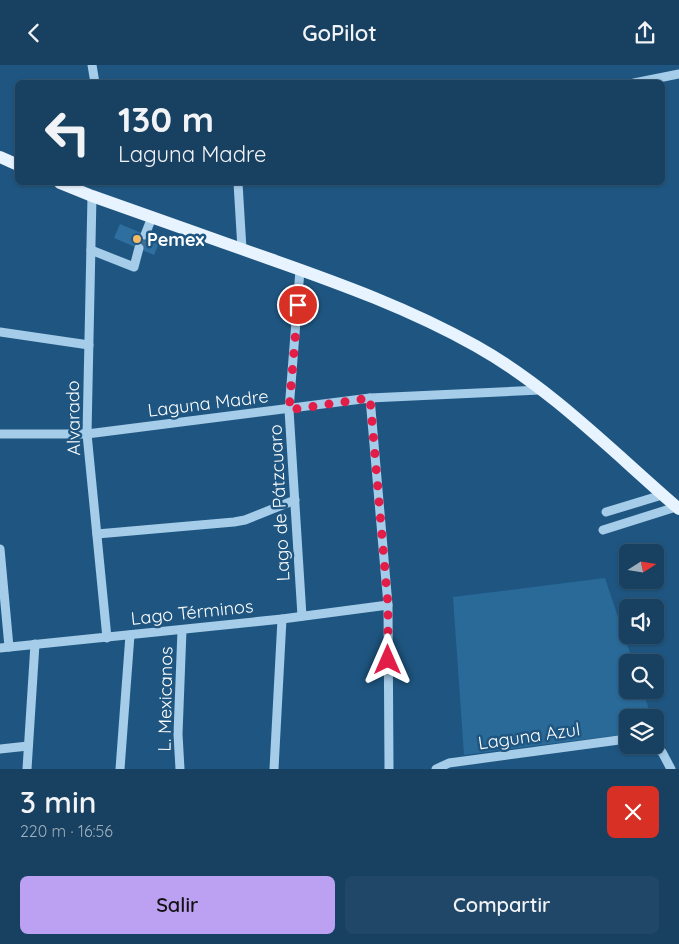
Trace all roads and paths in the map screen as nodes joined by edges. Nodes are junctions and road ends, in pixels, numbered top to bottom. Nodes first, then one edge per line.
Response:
1 (92, 65) edge
2 (679, 74) edge
3 (94, 80) edge
4 (649, 80) edge
5 (0, 157) edge
6 (15, 164) edge
7 (238, 185) edge
8 (77, 186) edge
9 (92, 196) junction
10 (152, 217) junction
11 (145, 235) tunnel mouth
12 (139, 248) tunnel mouth
13 (242, 249) junction
14 (91, 250) junction
15 (300, 270) junction
16 (0, 332) edge
17 (89, 345) junction
18 (540, 390) junction
19 (370, 398) junction
20 (289, 410) junction
21 (0, 434) edge
22 (87, 434) junction
23 (662, 495) junction
24 (294, 500) junction
25 (678, 508) edge
26 (606, 511) dead end
27 (603, 531) dead end
28 (98, 534) junction
29 (0, 549) edge
30 (388, 605) junction
31 (302, 615) junction
32 (282, 619) junction
33 (182, 630) junction
34 (130, 635) junction
35 (107, 638) junction
36 (35, 644) junction
37 (4, 647) edge
38 (619, 740) edge
39 (28, 746) junction
40 (0, 749) edge
41 (663, 754) edge
42 (27, 769) edge
43 (120, 769) edge
44 (180, 769) edge
45 (274, 769) edge
46 (389, 769) edge
47 (436, 769) edge
48 (671, 769) edge

1 - 3 street
2 - 4 street
5 - 6 main road
7 - 13 street
8 - 9 main road
9 - 10 main road
9 - 14 street, Alvarado
10 - 11 street
10 - 13 main road
12 - 14 street
13 - 15 main road
14 - 17 street, Alvarado
15 - 18 main road
15 - 20 street, Lago de Pátzcuaro
16 - 17 street
17 - 22 street, Alvarado
18 - 19 street, Laguna Madre
18 - 23 main road
19 - 20 street, Laguna Madre
19 - 30 street
20 - 22 street, Laguna Madre
20 - 24 street, Lago de Pátzcuaro
21 - 22 street, Laguna Madre
22 - 28 street, Alvarado
23 - 25 main road
23 - 26 street
24 - 28 street
24 - 31 street, Lago de Pátzcuaro
25 - 27 street
28 - 35 street, Alvarado
29 - 37 street
30 - 31 street, Lago Términos
30 - 46 street
31 - 32 street, Lago Términos
32 - 33 street, Lago Términos
32 - 45 street
33 - 34 street, Lago Términos
33 - 44 street, L. Mexicanos
34 - 35 street, Lago Términos
34 - 43 street
35 - 36 street, Lago Términos
36 - 37 street, Lago Términos
36 - 39 street
38 - 47 street, Laguna Azul
39 - 40 street
39 - 42 street
41 - 48 street

